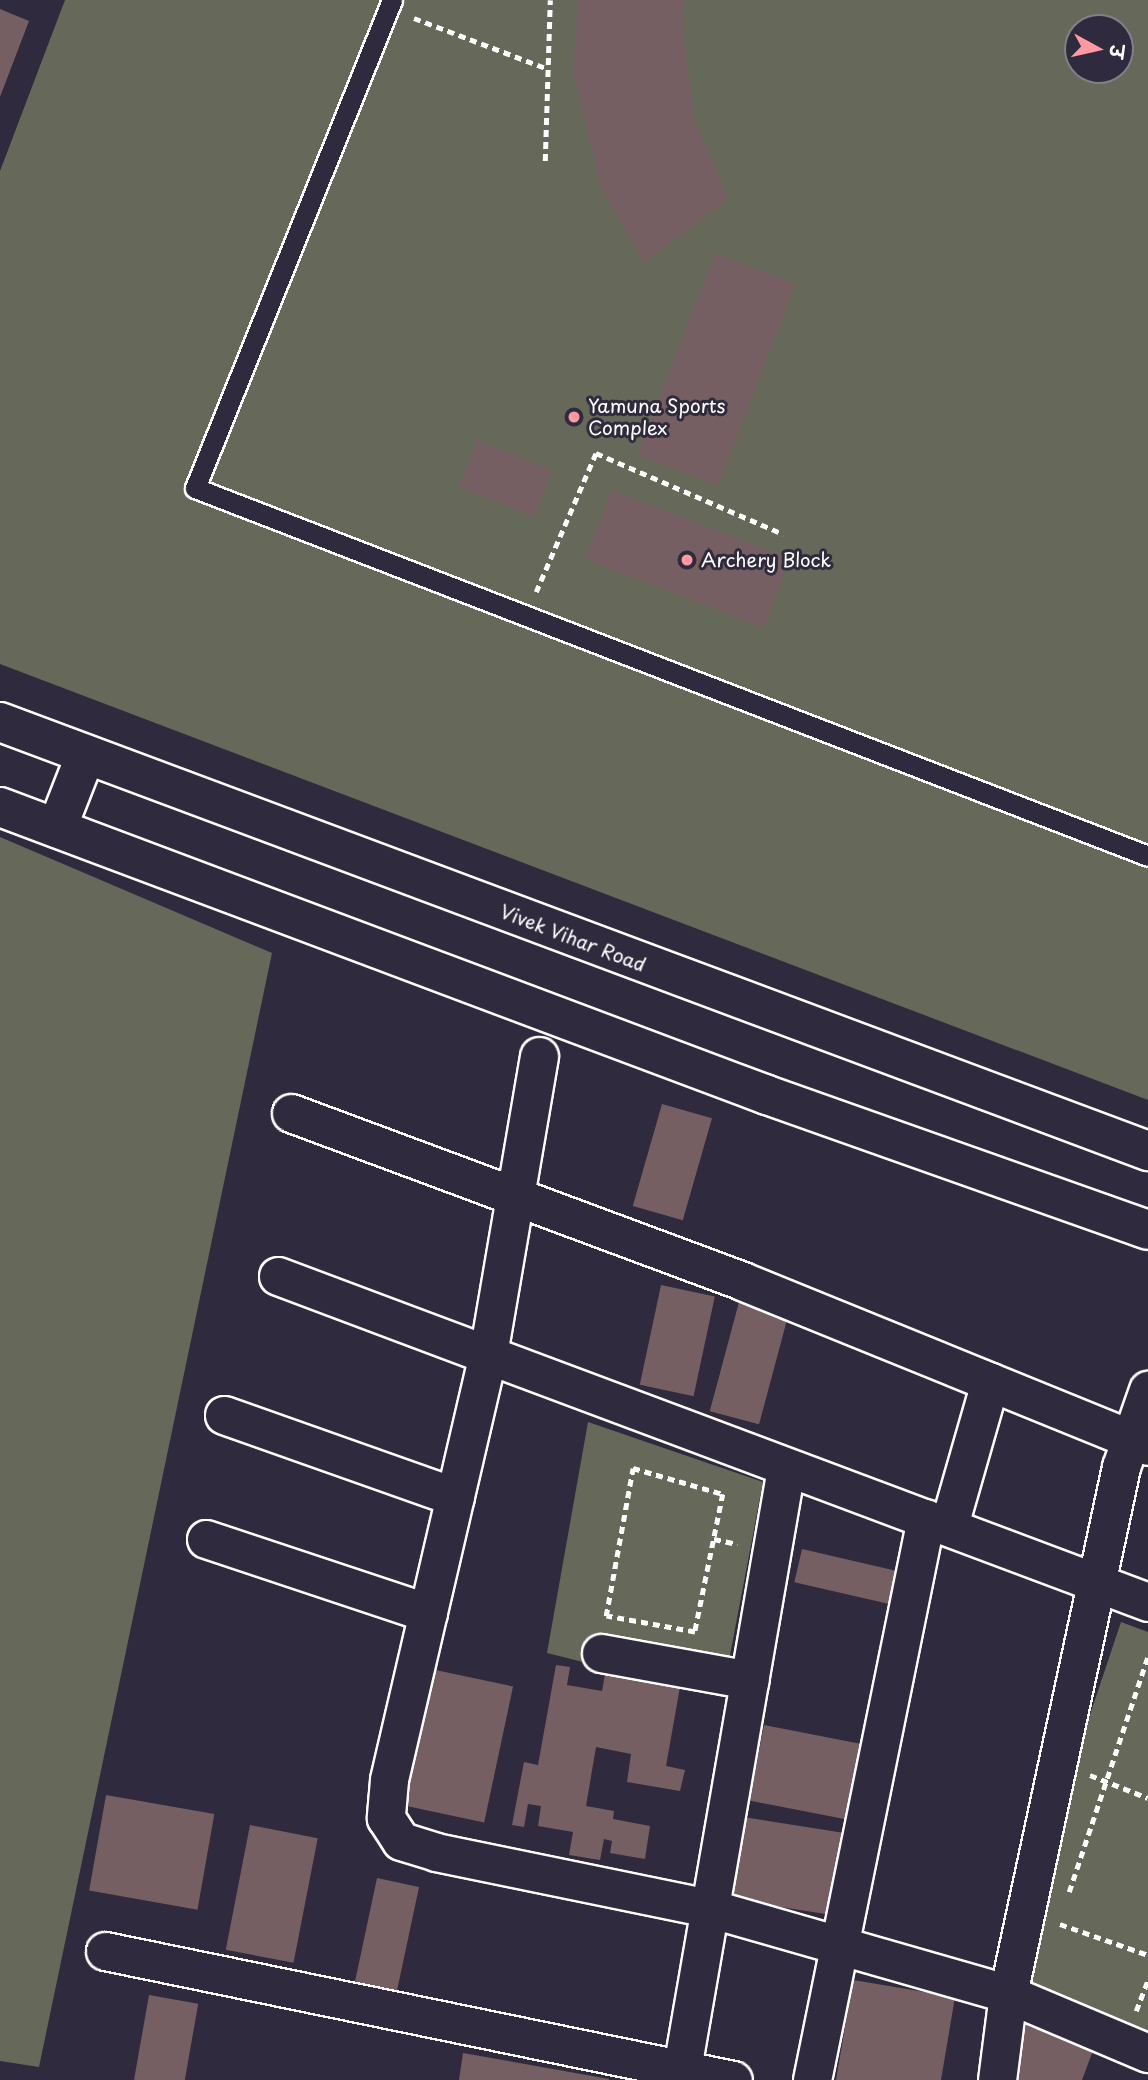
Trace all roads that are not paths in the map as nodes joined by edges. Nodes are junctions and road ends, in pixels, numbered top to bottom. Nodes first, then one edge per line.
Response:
1 (390, 4) edge
2 (0, 722) edge
3 (86, 754) junction
4 (0, 807) edge
5 (57, 828) junction
6 (1148, 856) edge
7 (540, 1056) dead end
8 (291, 1113) dead end
9 (1148, 1151) edge
10 (514, 1196) junction
11 (1148, 1230) edge
12 (278, 1276) dead end
13 (488, 1354) junction
14 (990, 1382) junction
15 (1148, 1390) edge
16 (224, 1415) dead end
17 (1139, 1442) edge
18 (786, 1468) junction
19 (455, 1497) junction
20 (937, 1521) junction
21 (206, 1539) dead end
22 (1096, 1582) junction
23 (1148, 1602) edge
24 (428, 1613) junction
25 (601, 1653) dead end
26 (750, 1680) junction
27 (709, 1908) junction
28 (843, 1946) junction
29 (105, 1951) dead end
30 (1008, 1994) junction
31 (1148, 2053) edge
32 (681, 2074) edge
33 (733, 2080) edge
34 (812, 2080) edge
35 (997, 2080) edge

1 - 6 lane
2 - 3 street, Vivek Vihar Road
3 - 5 street
3 - 9 street, Vivek Vihar Road
4 - 5 street
5 - 11 street
7 - 10 street
8 - 10 street
10 - 13 street
10 - 14 street
12 - 13 street
13 - 18 street
13 - 19 street
14 - 17 street
14 - 20 street
15 - 17 street
16 - 19 street
17 - 22 street
18 - 20 street
18 - 26 street
19 - 24 street
20 - 22 street
20 - 28 street
21 - 24 street
22 - 23 street
22 - 30 street
24 - 27 street
25 - 26 street
26 - 27 street
27 - 28 street
27 - 32 street
28 - 30 street
28 - 34 street
29 - 32 street
30 - 31 street
30 - 35 street
32 - 33 street

